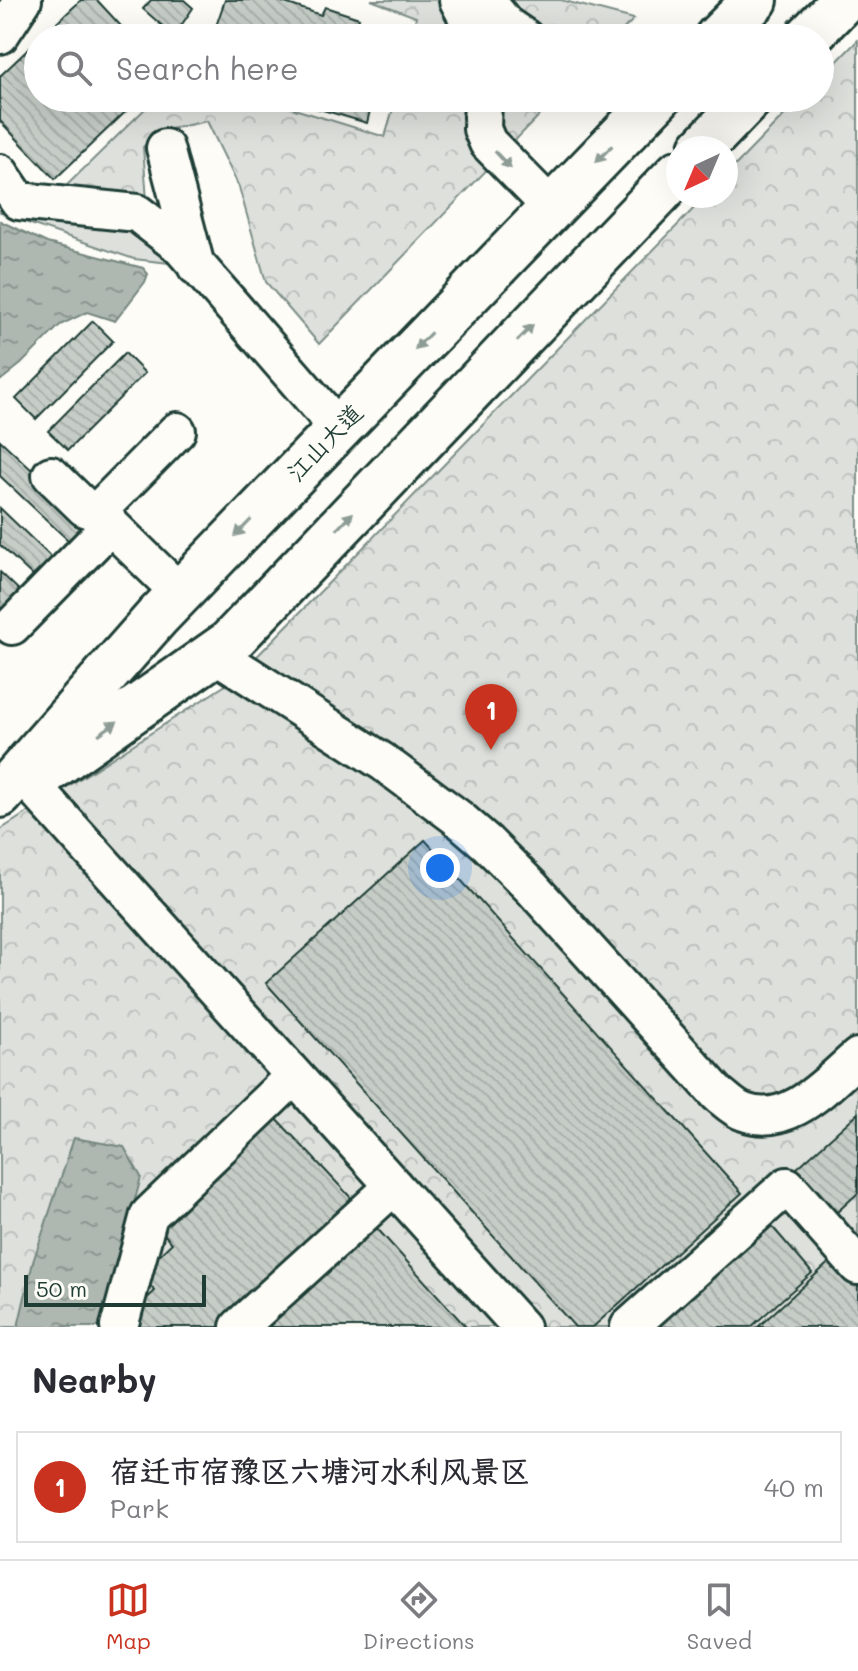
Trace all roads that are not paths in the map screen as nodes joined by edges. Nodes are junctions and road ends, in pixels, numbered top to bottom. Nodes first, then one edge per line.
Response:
1 (23, 0) edge
2 (458, 0) edge
3 (486, 0) edge
4 (755, 0) edge
5 (844, 0) edge
6 (471, 24) edge
7 (505, 24) edge
8 (731, 24) edge
9 (821, 24) edge
10 (0, 35) edge
11 (483, 112) edge
12 (645, 112) edge
13 (737, 112) edge
14 (714, 136) edge
15 (165, 148) dead end
16 (0, 173) edge
17 (666, 186) edge
18 (552, 208) junction
19 (197, 267) junction
20 (339, 429) junction
21 (177, 431) dead end
22 (51, 475) dead end
23 (104, 518) junction
24 (180, 593) junction
25 (12, 626) dead end
26 (214, 653) junction
27 (10, 795) edge
28 (858, 1057) edge
29 (294, 1076) junction
30 (394, 1186) junction
31 (858, 1266) edge
32 (119, 1327) edge
33 (239, 1327) edge
34 (521, 1327) edge
35 (629, 1327) edge

1 - 10 street
2 - 6 street
3 - 7 street
4 - 8 main road
5 - 9 main road
11 -> 18 street
12 -> 18 main road, 江山大道
13 - 14 main road
15 - 19 street
16 - 19 street
26 -> 17 main road
18 -> 20 main road, 江山大道
19 - 20 street
20 -> 24 main road, 江山大道
21 - 23 street
22 - 23 street
23 - 24 street
23 - 25 street
24 - 27 main road, 江山大道
27 -> 26 main road
26 - 28 street
27 - 29 street
29 - 30 street
29 - 32 street
30 - 33 street
30 - 34 street
31 - 35 street

